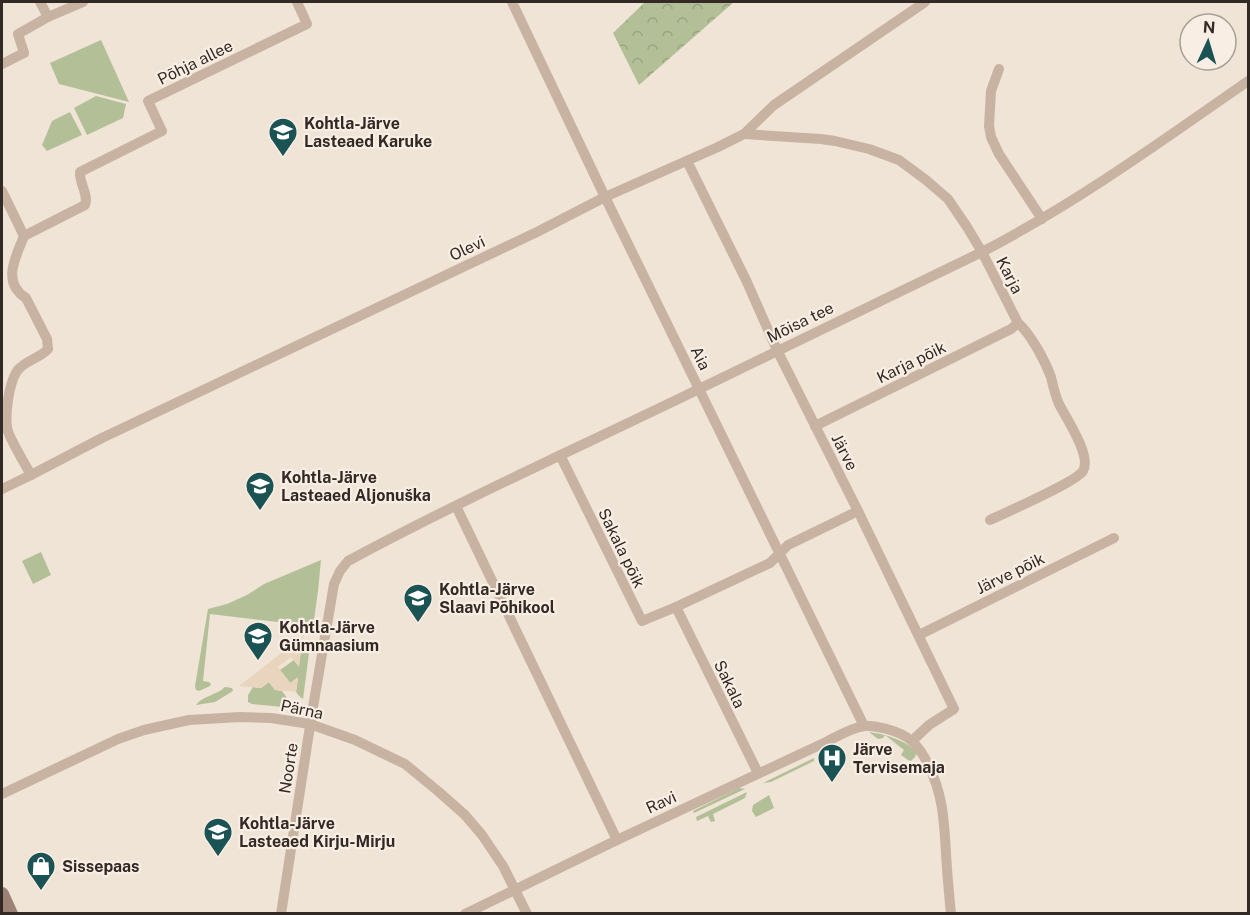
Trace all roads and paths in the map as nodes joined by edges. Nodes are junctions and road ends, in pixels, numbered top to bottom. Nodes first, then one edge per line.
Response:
1 (40, 2) edge
2 (83, 2) edge
3 (297, 2) edge
4 (512, 2) edge
5 (926, 2) edge
6 (48, 17) junction
7 (2, 64) edge
8 (999, 69) dead end
9 (1248, 81) edge
10 (744, 134) junction
11 (687, 161) junction
12 (2, 191) edge
13 (605, 197) junction
14 (1042, 219) junction
15 (24, 236) junction
16 (982, 252) junction
17 (1018, 323) junction
18 (777, 350) junction
19 (699, 389) junction
20 (815, 426) junction
21 (560, 455) junction
22 (31, 475) junction
23 (2, 489) edge
24 (456, 506) junction
25 (858, 511) junction
26 (990, 520) dead end
27 (1114, 538) dead end
28 (780, 552) junction
29 (348, 561) joint
30 (676, 607) junction
31 (919, 635) junction
32 (310, 724) junction
33 (868, 726) junction
34 (912, 741) junction
35 (758, 774) junction
36 (2, 793) edge
37 (617, 840) junction
38 (516, 889) junction
39 (2, 894) edge
40 (11, 914) edge
41 (281, 914) edge
42 (465, 914) edge
43 (527, 914) edge
44 (951, 914) edge

1 - 6 street
2 - 6 street
3 - 15 street, Põhja allee
4 - 13 street, Aia
5 - 10 street, Olevi
6 - 7 street
8 - 14 street
9 - 14 street, Mõisa tee
10 - 11 street, Olevi
10 - 16 street, Karja
11 - 13 street, Olevi
11 - 18 street, Järve
12 - 15 street
13 - 19 street, Aia
13 - 22 street, Olevi
14 - 16 street, Mõisa tee
15 - 22 street
16 - 17 street, Karja
16 - 18 street, Mõisa tee
17 - 20 street, Karja põik
17 - 26 street, Karja
18 - 19 street, Mõisa tee
18 - 20 street, Järve
19 - 21 street, Mõisa tee
19 - 28 street, Aia
20 - 25 street, Järve
21 - 24 street, Mõisa tee
21 - 30 street, Sakala põik
22 - 23 street, Olevi
24 - 29 street, Mõisa tee
24 - 37 street
25 - 28 street
25 - 31 street, Järve
27 - 31 street, Järve põik
28 - 30 street
28 - 33 street, Aia
29 - 32 street, Noorte
30 - 35 street, Sakala
31 - 34 street, Järve
32 - 36 street, Pärna
32 - 38 street, Pärna
32 - 41 street, Noorte
33 - 34 street
33 - 35 street, Ravi
34 - 44 street
35 - 37 street, Ravi
37 - 38 street, Ravi
38 - 42 street, Ravi
38 - 43 street, Pärna
39 - 40 main road

